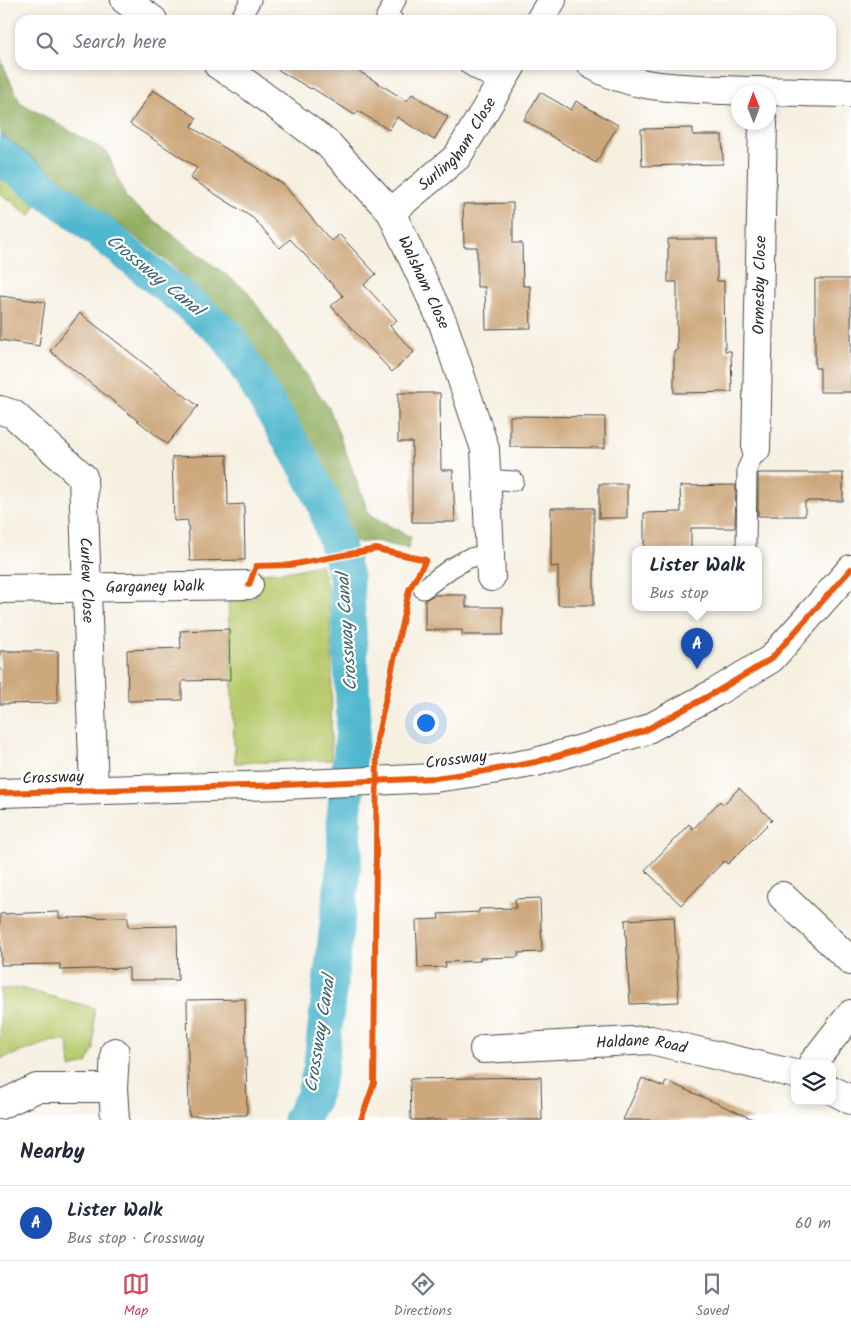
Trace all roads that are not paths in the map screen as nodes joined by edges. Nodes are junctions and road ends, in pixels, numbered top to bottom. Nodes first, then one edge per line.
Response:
1 (125, 0) edge
2 (252, 0) edge
3 (396, 0) edge
4 (552, 0) edge
5 (145, 15) edge
6 (243, 15) edge
7 (387, 15) edge
8 (543, 15) edge
9 (226, 70) edge
10 (490, 70) edge
11 (600, 70) edge
12 (507, 74) edge
13 (731, 90) edge
14 (776, 92) edge
15 (851, 93) edge
16 (763, 130) edge
17 (391, 212) junction
18 (0, 410) edge
19 (756, 449) joint
20 (486, 479) junction
21 (514, 481) dead end
22 (746, 546) edge
23 (490, 565) joint
24 (851, 569) edge
25 (249, 585) dead end
26 (87, 588) junction
27 (0, 589) edge
28 (423, 589) dead end
29 (94, 790) junction
30 (0, 793) edge
31 (782, 896) dead end
32 (851, 961) edge
33 (851, 1014) edge
34 (484, 1049) dead end
35 (115, 1052) dead end
36 (815, 1060) edge
37 (791, 1073) edge
38 (113, 1088) junction
39 (836, 1092) edge
40 (851, 1100) edge
41 (0, 1105) edge
42 (115, 1120) edge

1 - 5 street
2 - 6 lane
3 - 7 lane
4 - 8 street
9 - 17 street, Walsham Close
10 - 12 lane
11 - 13 street
12 - 17 street, Surlingham Close
14 - 15 street
16 - 19 street, Ormesby Close
17 - 20 street, Walsham Close
18 - 26 street, Curlew Close
19 - 22 lane
20 - 21 lane
20 - 23 street, Walsham Close
23 - 28 lane
24 - 29 street, Crossway
25 - 26 street, Garganey Walk
26 - 27 street, Garganey Walk
26 - 29 street, Curlew Close
29 - 30 street, Crossway
31 - 32 street
33 - 36 street
34 - 37 street, Haldane Road
35 - 38 street
38 - 41 street
38 - 42 street
39 - 40 street

